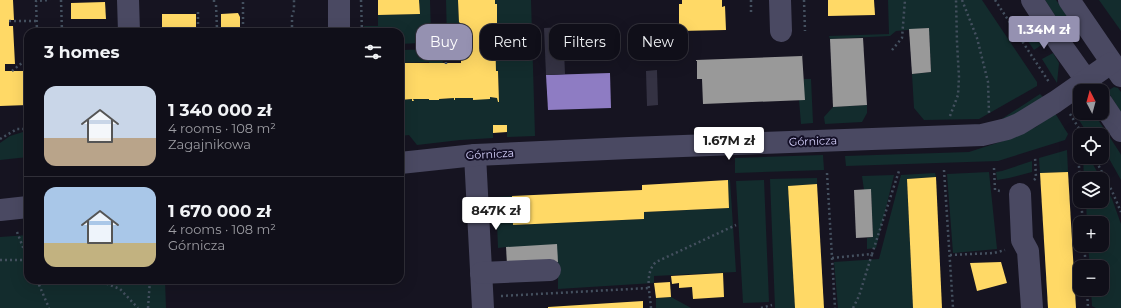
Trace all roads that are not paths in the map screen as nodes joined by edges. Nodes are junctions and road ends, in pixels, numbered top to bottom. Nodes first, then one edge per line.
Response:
1 (128, 0) edge
2 (339, 0) edge
3 (780, 0) edge
4 (1032, 0) edge
5 (1069, 0) edge
6 (129, 28) edge
7 (339, 28) edge
8 (781, 31) dead end
9 (1116, 70) edge
10 (1089, 84) edge
11 (1093, 84) edge
12 (1073, 93) edge
13 (1109, 113) edge
14 (1121, 131) edge
15 (474, 155) junction
16 (404, 163) edge
17 (1020, 194) dead end
18 (24, 207) edge
19 (0, 210) edge
20 (550, 270) dead end
21 (481, 273) junction
22 (483, 303) edge
23 (1032, 308) edge

1 - 6 street
2 - 7 street
3 - 8 street
4 - 10 street
5 - 9 street
9 - 11 street, Górnicza
12 - 15 street, Górnicza
13 - 14 street
15 - 16 street, Górnicza
15 - 21 street
17 - 23 street
18 - 19 street
20 - 21 street
21 - 22 street

